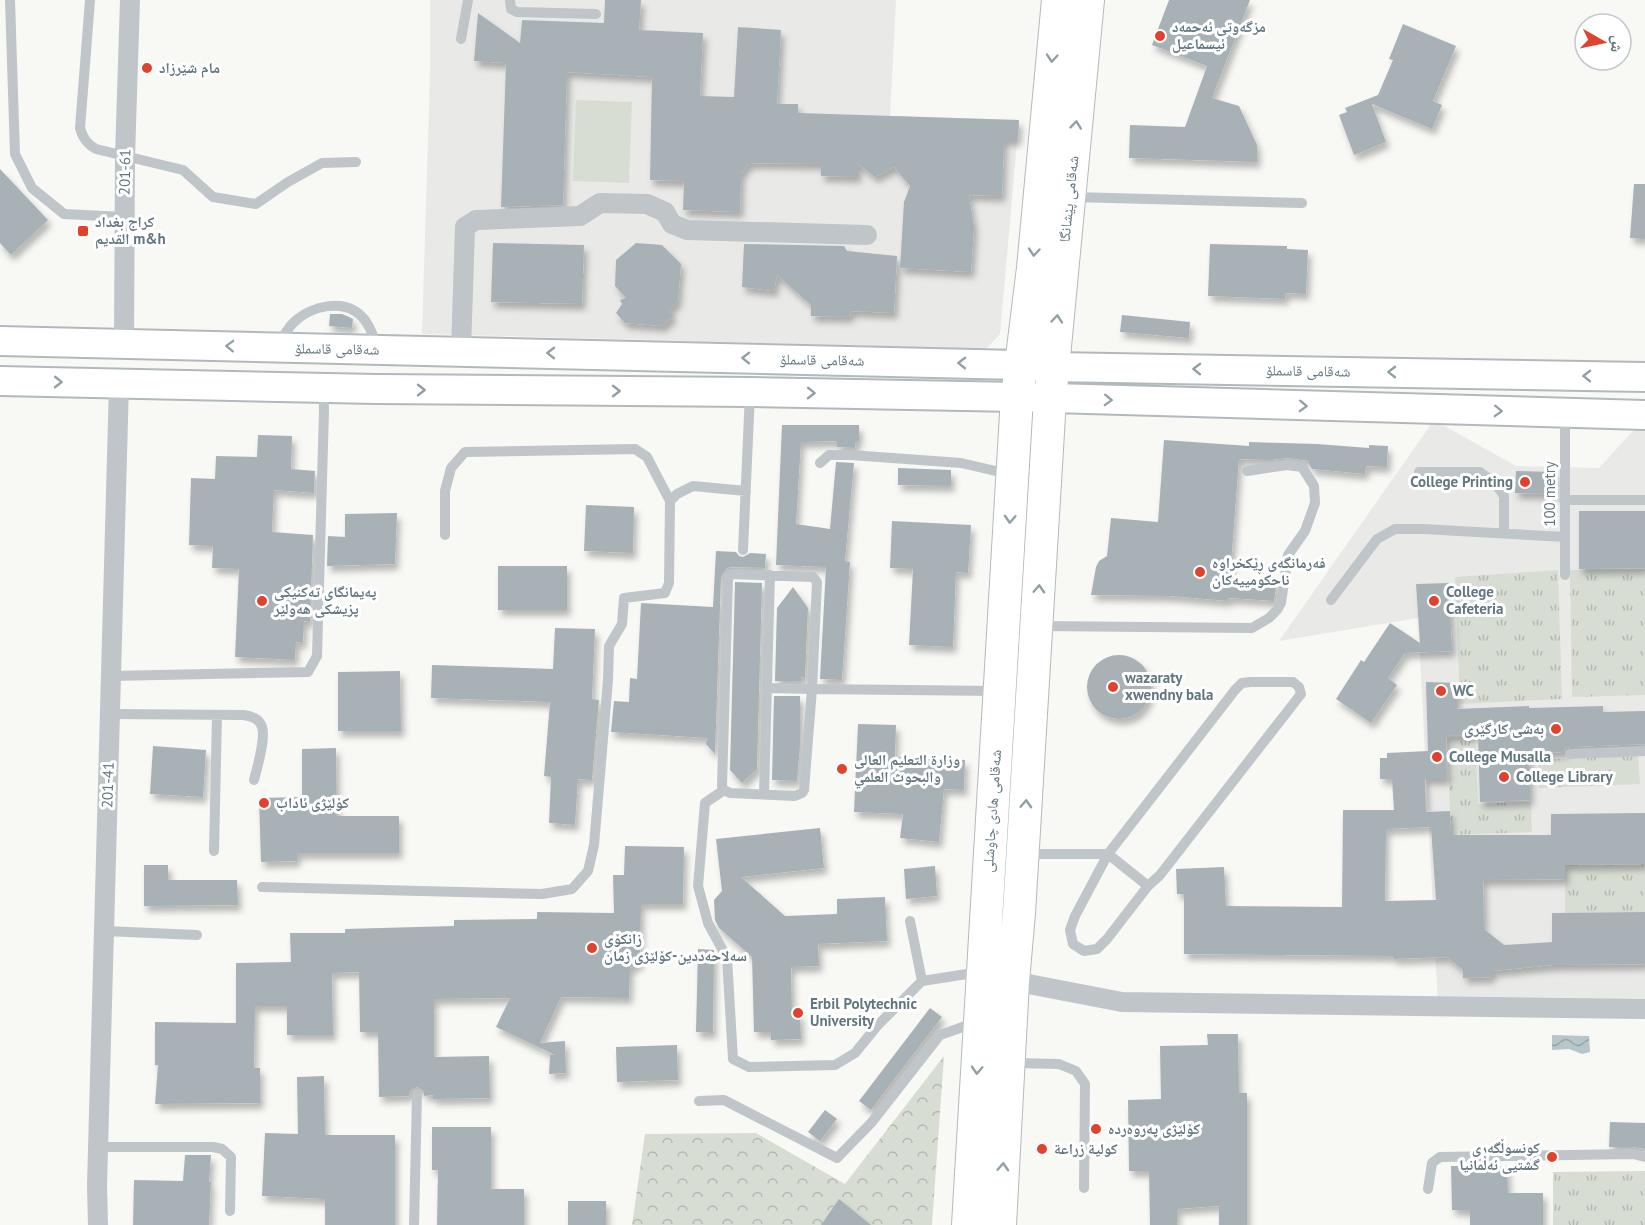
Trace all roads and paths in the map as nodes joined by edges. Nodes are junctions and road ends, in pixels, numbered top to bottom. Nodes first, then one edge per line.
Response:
1 (10, 0) edge
2 (90, 0) edge
3 (130, 0) edge
4 (468, 0) edge
5 (510, 0) edge
6 (1058, 0) edge
7 (1088, 0) edge
8 (596, 14) dead end
9 (461, 39) dead end
10 (125, 157) junction
11 (356, 162) dead end
12 (1069, 197) junction
13 (1302, 203) dead end
14 (124, 217) junction
15 (867, 235) dead end
16 (0, 341) edge
17 (124, 344) junction
18 (275, 348) junction
19 (378, 350) junction
20 (461, 351) junction
21 (1020, 365) junction
22 (1053, 367) junction
23 (1645, 377) edge
24 (0, 381) edge
25 (119, 383) junction
26 (323, 388) junction
27 (376, 389) junction
28 (750, 392) junction
29 (1017, 397) junction
30 (1050, 399) junction
31 (1565, 413) junction
32 (1645, 416) edge
33 (820, 463) dead end
34 (1246, 471) dead end
35 (1419, 472) dead end
36 (1013, 475) junction
37 (746, 491) junction
38 (1564, 500) junction
39 (1645, 500) edge
40 (670, 501) junction
41 (1504, 532) junction
42 (445, 534) dead end
43 (1565, 537) junction
44 (743, 550) dead end
45 (770, 575) junction
46 (1565, 576) dead end
47 (1331, 600) dead end
48 (1036, 626) junction
49 (111, 676) junction
50 (768, 688) junction
51 (812, 689) junction
52 (1000, 691) junction
53 (110, 714) junction
54 (217, 715) junction
55 (1645, 751) edge
56 (1570, 754) dead end
57 (254, 780) dead end
58 (724, 790) junction
59 (764, 794) junction
60 (214, 851) dead end
61 (1108, 854) junction
62 (1022, 859) junction
63 (989, 870) junction
64 (1148, 886) junction
65 (262, 887) dead end
66 (1019, 914) junction
67 (986, 916) junction
68 (910, 921) dead end
69 (105, 931) junction
70 (197, 934) dead end
71 (983, 971) junction
72 (922, 981) junction
73 (1013, 981) junction
74 (1645, 1009) edge
75 (980, 1021) junction
76 (1009, 1063) junction
77 (417, 1094) dead end
78 (699, 1101) dead end
79 (99, 1147) junction
80 (1645, 1157) edge
81 (97, 1186) junction
82 (1084, 1188) dead end
83 (1428, 1189) dead end
84 (230, 1211) dead end
85 (91, 1225) edge
86 (98, 1225) edge
87 (414, 1225) edge
88 (968, 1225) edge
89 (1000, 1225) edge

1 - 14 lane
2 - 10 lane
3 - 10 street, 201-61
4 - 9 lane
5 - 8 lane
6 -> 21 main road, شەقامی پێشانگا
12 -> 7 main road, شەقامی پێشانگا
10 - 11 lane
10 - 14 street, 201-61
12 - 13 lane
22 -> 12 main road, شەقامی پێشانگا
14 - 17 street, 201-61
15 - 20 street
16 - 17 main road, شەقامی قاسملۆ
18 -> 17 main road, شەقامی قاسملۆ
18 - 19 main road, شەقامی قاسملۆ
18 - 19 lane
19 - 20 main road, شەقامی قاسملۆ
19 - 27 main road
21 -> 20 main road, شەقامی قاسملۆ
21 - 22 main road, شەقامی قاسملۆ
21 - 29 main road, شەقامی پێشانگا
23 -> 22 main road, شەقامی قاسملۆ
22 - 30 main road, شەقامی پێشانگا
24 -> 25 main road
25 - 26 main road
25 - 49 street, 201-41
26 - 27 main road
26 - 49 lane
27 -> 28 main road
28 -> 29 main road
28 - 37 lane
29 - 30 main road
29 - 36 main road, شەقامی هادی چاوشلی
30 -> 31 main road
48 -> 30 main road
31 - 32 main road
31 - 38 lane, 100 metry
33 - 36 lane
34 - 48 lane
35 - 41 lane
36 -> 52 main road, شەقامی هادی چاوشلی
37 - 40 lane
37 - 44 lane
38 - 39 lane
38 - 43 lane, 100 metry
40 - 42 lane
40 - 65 lane
41 - 43 lane
41 - 47 lane
43 - 46 lane, 100 metry
45 - 50 lane
45 - 51 lane
45 - 58 lane
62 -> 48 main road
49 - 53 street, 201-41
50 - 51 lane
50 - 59 lane
51 - 52 lane
51 - 59 lane
52 - 63 main road, شەقامی هادی چاوشلی
53 - 54 lane
53 - 69 street, 201-41
54 - 57 lane
54 - 60 lane
55 - 56 lane
58 - 59 lane
58 - 72 lane
61 - 62 lane
61 - 64 lane
61 - 64 lane
61 - 64 lane
62 - 63 main road
62 - 66 main road
63 - 67 main road, شەقامی هادی چاوشلی
66 - 67 main road
66 - 73 main road
67 - 71 main road, شەقامی هادی چاوشلی
68 - 72 lane
69 - 70 lane
69 - 79 street, 201-41
71 - 72 lane
71 - 75 main road, شەقامی هادی چاوشلی
73 - 74 street
73 - 76 main road
75 - 78 lane
75 -> 88 main road, شەقامی هادی چاوشلی
76 - 82 lane
89 -> 76 main road
77 - 87 lane
79 - 81 street, 201-41
79 - 84 lane
80 - 83 lane
81 - 85 street, 201-41
81 - 86 street, 201-41

